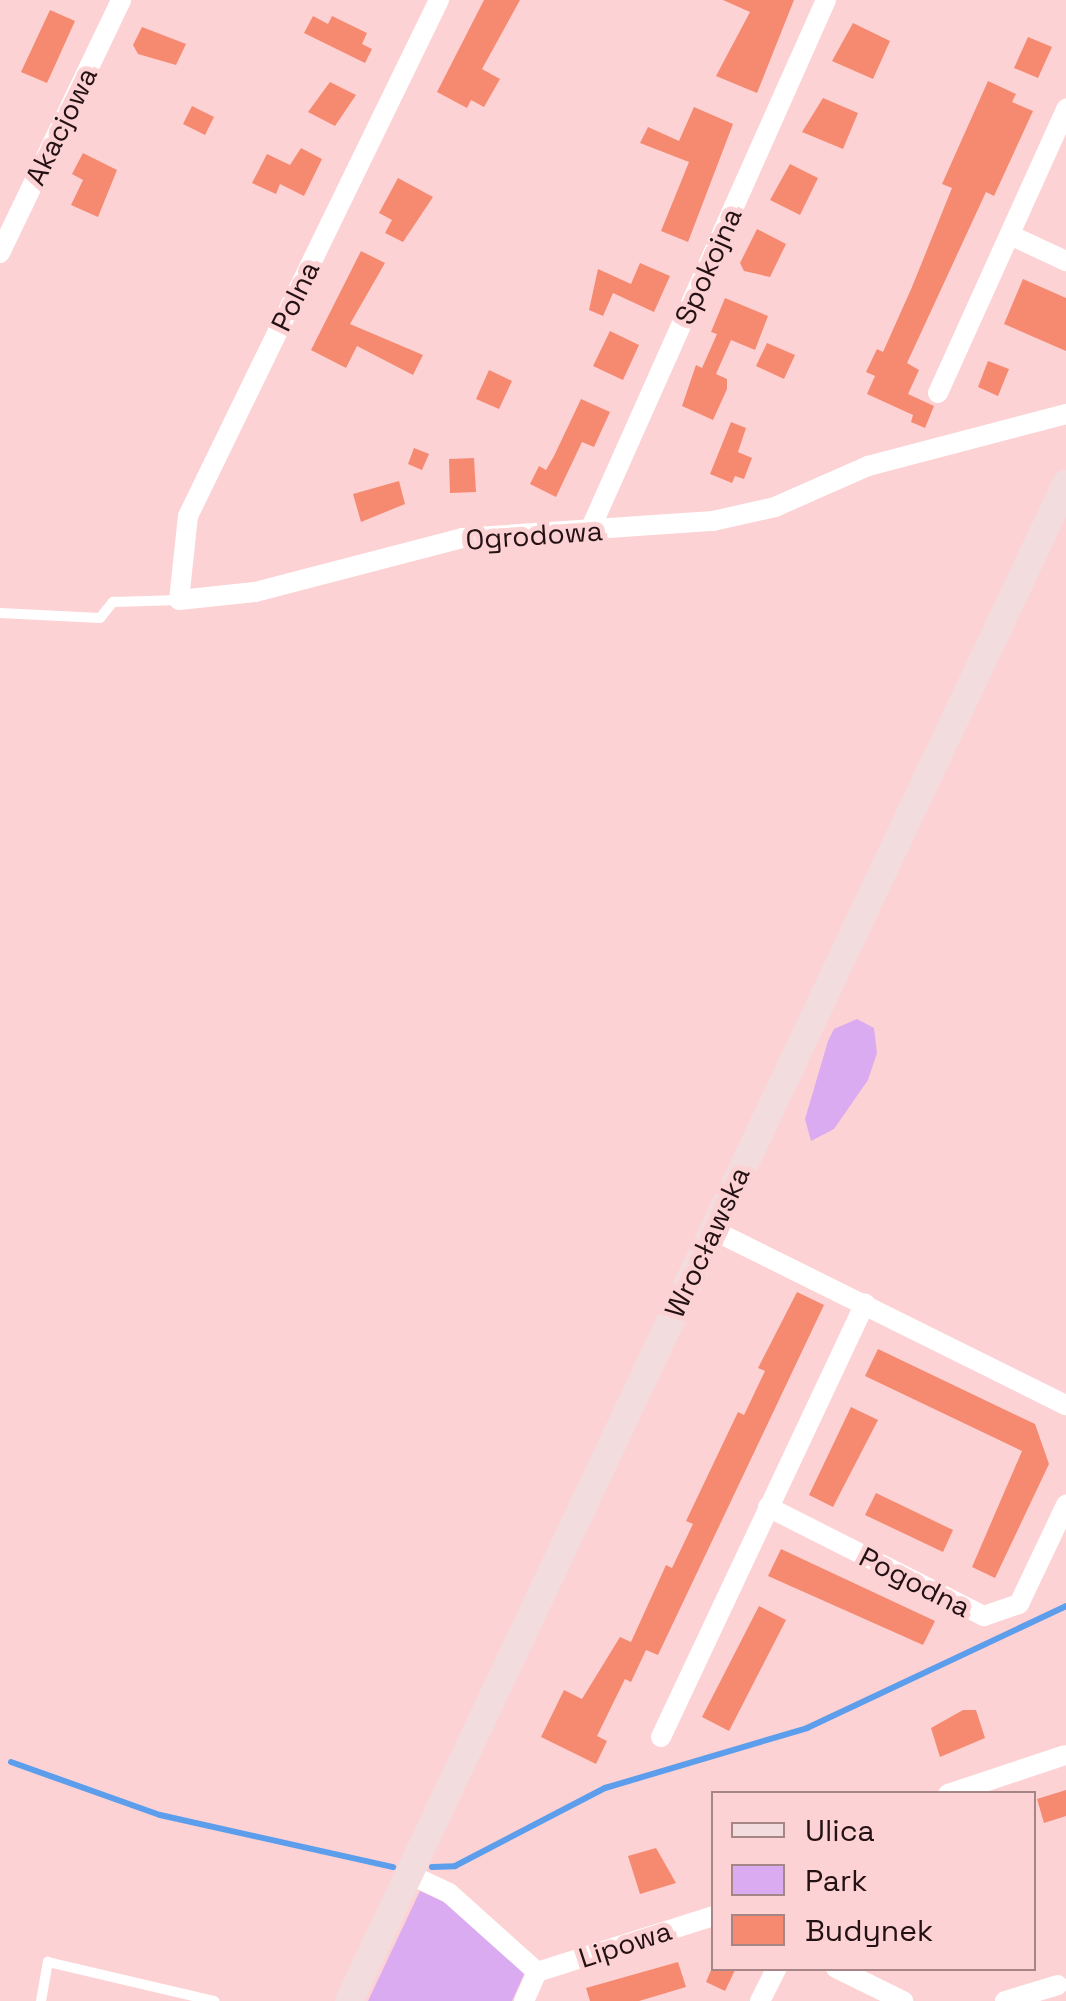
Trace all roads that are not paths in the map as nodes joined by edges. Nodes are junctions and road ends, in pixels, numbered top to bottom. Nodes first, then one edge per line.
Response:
1 (122, 0) edge
2 (439, 0) edge
3 (826, 0) edge
4 (1066, 110) edge
5 (1010, 235) junction
6 (0, 253) edge
7 (1066, 261) edge
8 (938, 393) dead end
9 (1066, 414) edge
10 (1066, 484) edge
11 (589, 532) junction
12 (179, 600) junction
13 (0, 613) edge
14 (713, 1230) junction
15 (865, 1304) junction
16 (1066, 1405) edge
17 (1066, 1505) edge
18 (768, 1507) junction
19 (660, 1737) dead end
20 (1065, 1755) edge
21 (957, 1791) edge
22 (410, 1874) junction
23 (711, 1917) edge
24 (775, 1971) edge
25 (842, 1971) edge
26 (538, 1972) junction
27 (1058, 1985) dead end
28 (41, 2001) edge
29 (214, 2001) edge
30 (349, 2001) edge
31 (524, 2001) edge
32 (760, 2001) edge
33 (903, 2001) edge
34 (1005, 2001) edge

1 - 6 street, Akacjowa
2 - 12 street, Polna
3 - 11 street, Spokojna
4 - 5 street
5 - 7 street
5 - 8 street
9 - 11 street, Ogrodowa
10 - 14 street, Wrocławska
11 - 12 street, Ogrodowa
12 - 13 lane, Ogrodowa
14 - 15 street
14 - 22 street, Wrocławska
15 - 16 street
15 - 18 street
17 - 18 street, Pogodna
18 - 19 street
20 - 21 street
22 - 26 street
22 - 30 street, Wrocławska
23 - 26 street, Lipowa
24 - 32 street
25 - 33 street
26 - 31 street
27 - 34 street
28 - 29 lane

